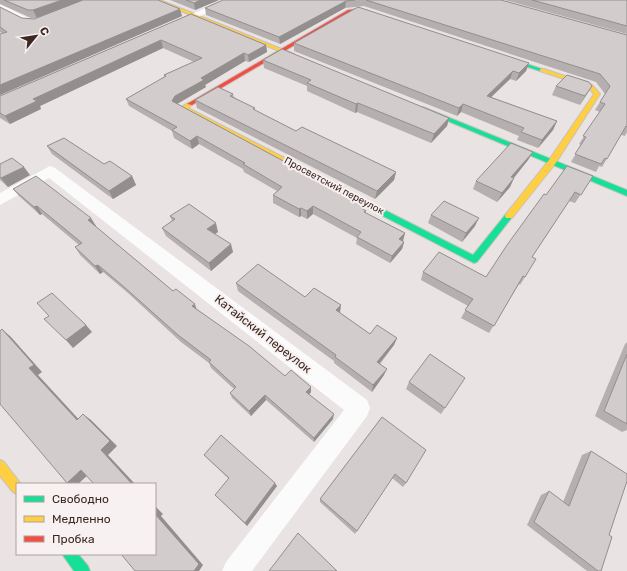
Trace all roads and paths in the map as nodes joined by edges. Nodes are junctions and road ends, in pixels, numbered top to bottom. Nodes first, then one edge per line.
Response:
1 (156, 0) edge
2 (231, 0) edge
3 (0, 7) edge
4 (194, 16) junction
5 (46, 19) edge
6 (166, 28) edge
7 (281, 50) junction
8 (303, 59) edge
9 (413, 105) edge
10 (552, 162) junction
11 (627, 193) edge
12 (0, 200) edge
13 (0, 466) edge
14 (16, 487) edge
15 (70, 555) edge
16 (83, 571) edge
17 (235, 571) edge

1 - 4 street
2 - 4 street
3 - 5 street
4 - 6 street
4 - 7 street
7 - 8 street
7 - 10 street
7 - 10 street, Просветский переулок
9 - 10 street
10 - 11 street
12 - 17 street, Катайский переулок
13 - 14 street
15 - 16 street

